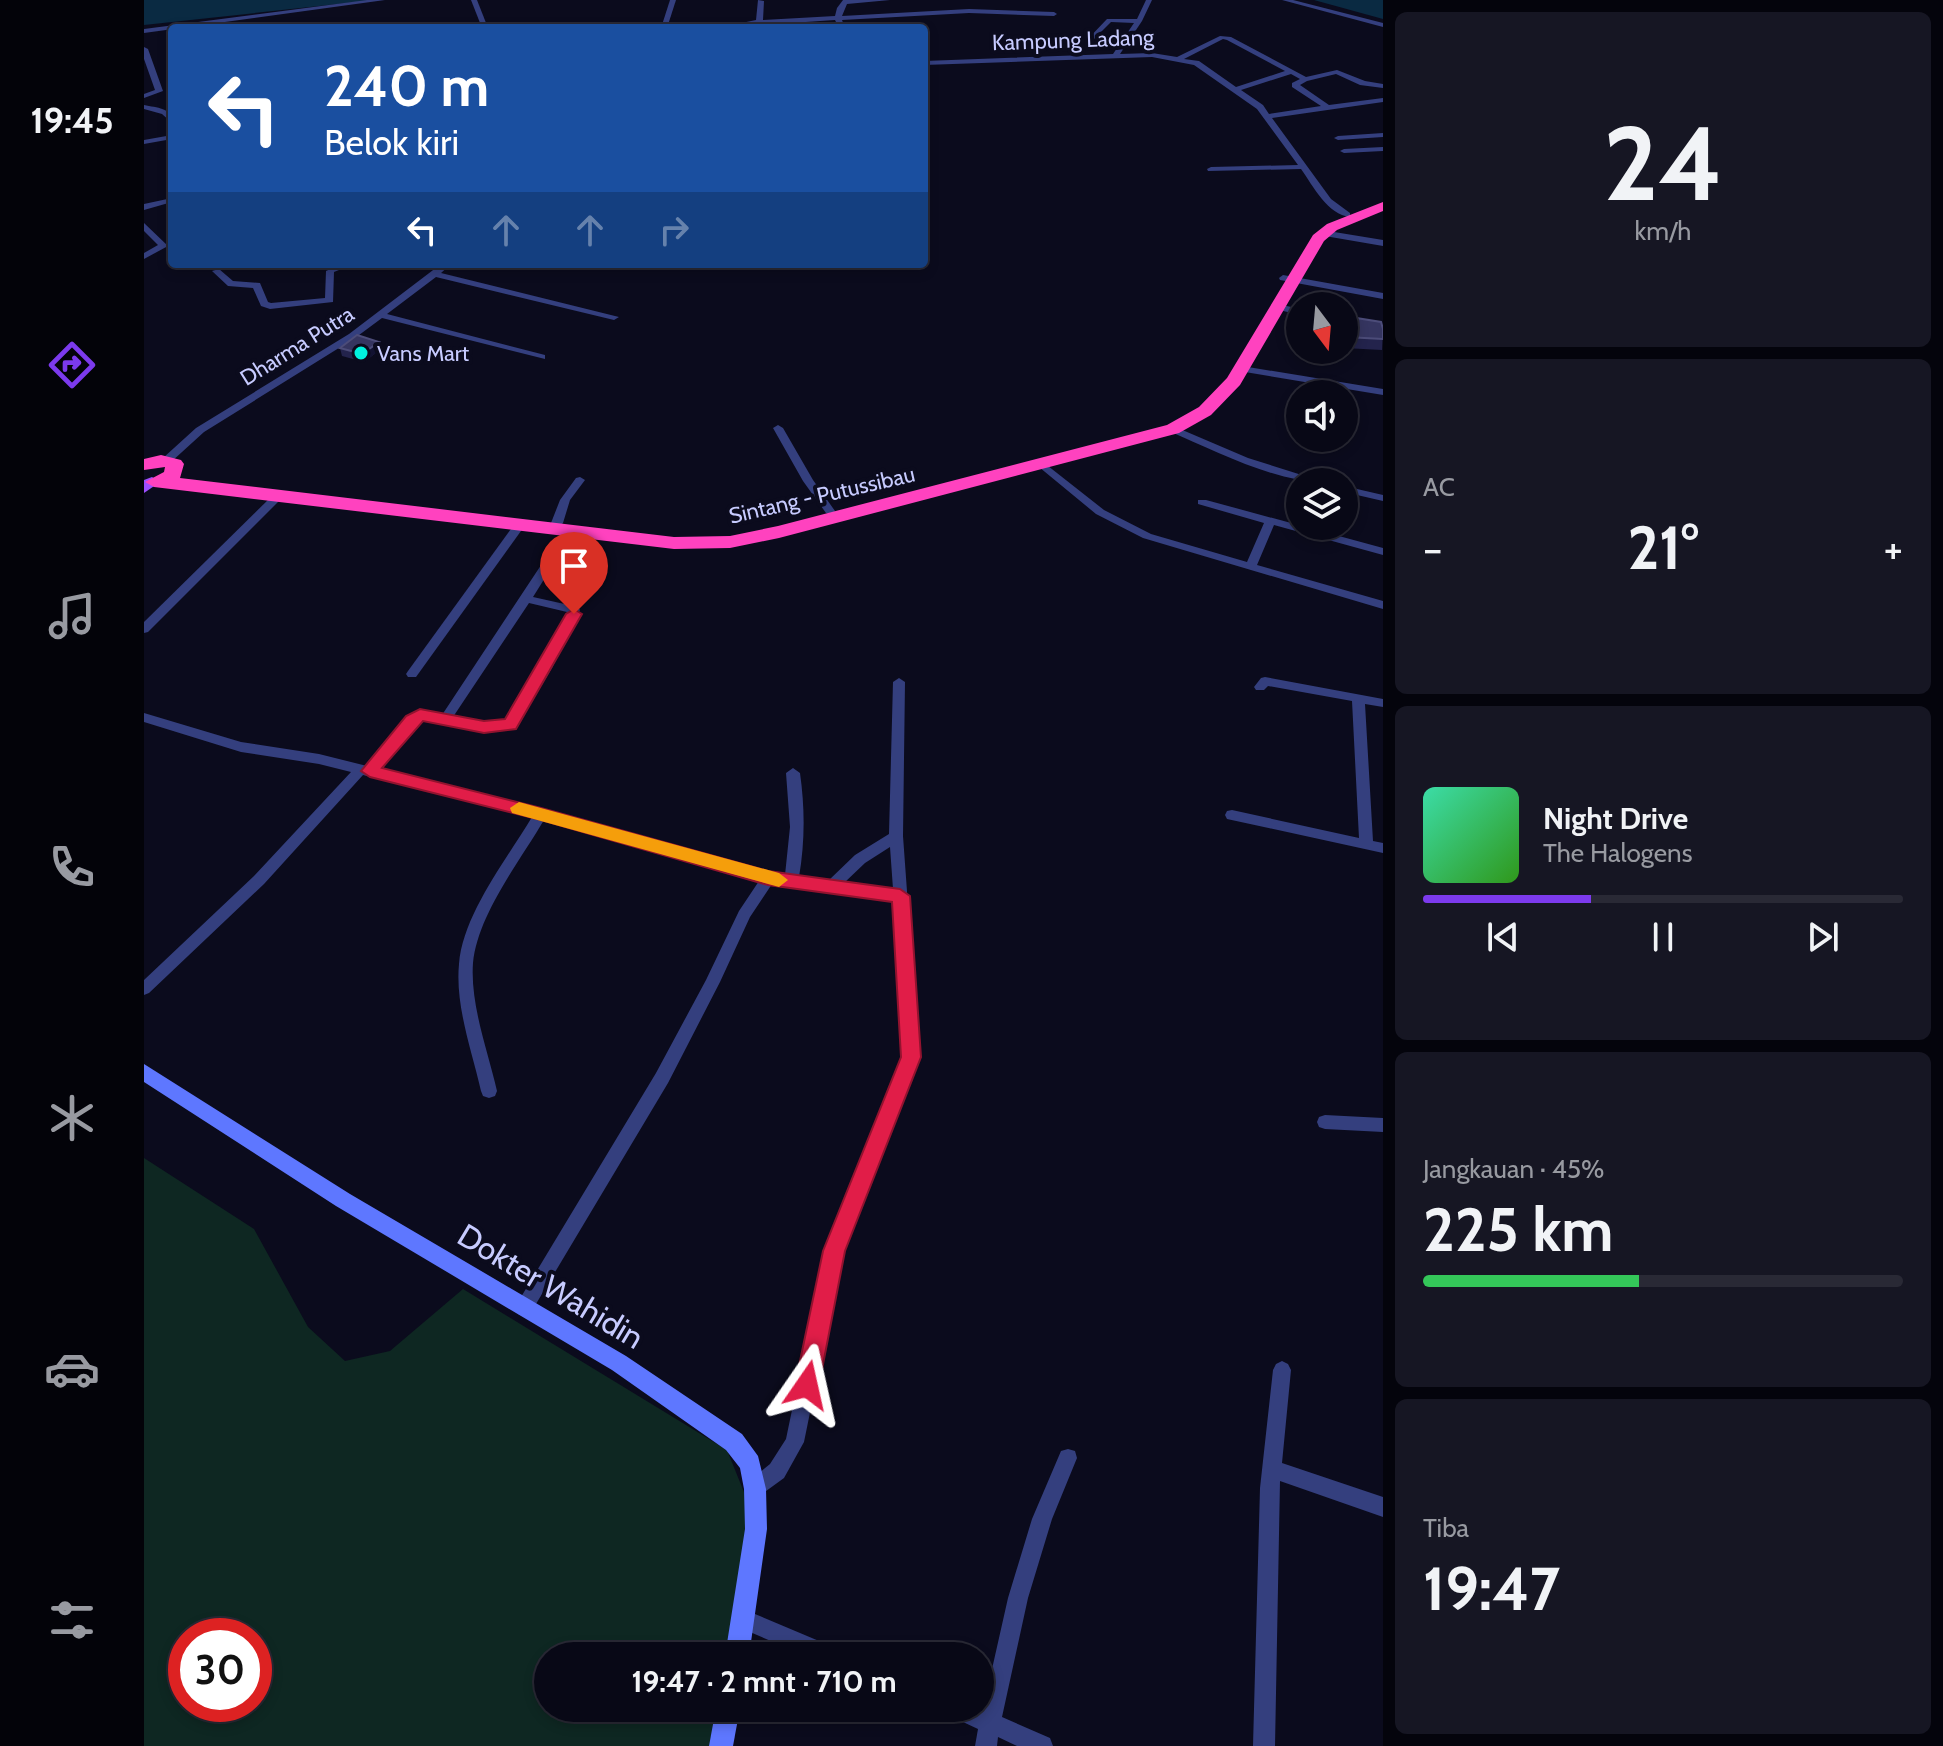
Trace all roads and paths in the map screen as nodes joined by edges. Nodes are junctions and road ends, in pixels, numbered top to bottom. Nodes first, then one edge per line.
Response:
1 (382, 0) edge
2 (474, 0) edge
3 (673, 0) edge
4 (887, 0) edge
5 (1149, 0) edge
6 (1285, 0) edge
7 (761, 1) edge
8 (847, 1) edge
9 (284, 13) junction
10 (1054, 14) dead end
11 (838, 18) junction
12 (1139, 21) junction
13 (759, 22) junction
14 (198, 24) edge
15 (287, 24) edge
16 (483, 24) edge
17 (665, 24) edge
18 (746, 24) edge
19 (795, 24) edge
20 (840, 24) edge
21 (1383, 25) edge
22 (168, 28) edge
23 (144, 31) edge
24 (1089, 41) dead end
25 (144, 49) edge
26 (1115, 56) junction
27 (1180, 58) junction
28 (928, 63) edge
29 (1290, 72) junction
30 (1305, 79) junction
31 (156, 82) junction
32 (144, 84) edge
33 (1383, 86) edge
34 (1237, 89) junction
35 (144, 96) edge
36 (1383, 100) edge
37 (144, 107) edge
38 (1330, 109) junction
39 (168, 116) edge
40 (1267, 116) junction
41 (1383, 135) edge
42 (168, 138) edge
43 (1338, 138) dead end
44 (144, 142) edge
45 (1383, 149) edge
46 (1344, 151) dead end
47 (1302, 167) junction
48 (1211, 169) dead end
49 (168, 201) edge
50 (144, 207) edge
51 (1381, 208) edge
52 (1347, 215) junction
53 (144, 226) edge
54 (1322, 233) junction
55 (1383, 243) edge
56 (144, 256) edge
57 (339, 268) edge
58 (443, 268) edge
59 (216, 271) dead end
60 (436, 274) junction
61 (1288, 279) junction
62 (1383, 296) edge
63 (1278, 307) junction
64 (1286, 309) edge
65 (382, 315) junction
66 (614, 317) dead end
67 (542, 357) dead end
68 (1242, 369) junction
69 (1383, 392) edge
70 (778, 428) dead end
71 (1173, 429) junction
72 (1043, 465) junction
73 (1286, 472) edge
74 (152, 475) edge
75 (981, 478) junction
76 (580, 480) dead end
77 (1358, 492) edge
78 (278, 496) junction
79 (1383, 498) edge
80 (1202, 502) dead end
81 (830, 511) junction
82 (557, 523) junction
83 (1269, 523) junction
84 (520, 524) junction
85 (557, 549) dead end
86 (1383, 552) edge
87 (1251, 566) junction
88 (526, 599) junction
89 (1383, 605) edge
90 (144, 629) edge
91 (412, 674) dead end
92 (899, 682) dead end
93 (1260, 687) dead end
94 (1358, 699) junction
95 (1383, 703) edge
96 (144, 717) edge
97 (445, 720) junction
98 (365, 770) junction
99 (793, 773) dead end
100 (541, 814) junction
101 (1232, 815) dead end
102 (896, 836) junction
103 (1366, 845) junction
104 (1383, 848) edge
105 (768, 878) junction
106 (791, 881) junction
107 (830, 887) junction
108 (900, 896) junction
109 (144, 989) edge
110 (144, 1072) edge
111 (489, 1091) dead end
112 (1325, 1122) dead end
113 (1383, 1125) edge
114 (524, 1308) junction
115 (1282, 1370) dead end
116 (1068, 1458) dead end
117 (1273, 1469) junction
118 (755, 1489) junction
119 (1383, 1507) edge
120 (743, 1619) junction
121 (739, 1642) edge
122 (798, 1642) edge
123 (725, 1722) edge
124 (990, 1723) junction
125 (721, 1746) edge
126 (986, 1746) edge
127 (1042, 1746) edge
128 (1264, 1746) edge

1 - 9 street
2 - 16 street
3 - 17 street
4 - 8 street
5 - 12 street
6 - 21 street
7 - 13 street
8 - 11 street
9 - 14 street
9 - 15 street
10 - 11 street
11 - 19 street
11 - 20 street
12 - 24 street
12 - 26 street
13 - 18 street
13 - 19 street
22 - 23 street
25 - 31 street
26 - 27 street, Kampung Ladang
26 - 28 street, Kampung Ladang
27 - 29 street
27 - 34 street, Kampung Ladang
29 - 30 street
29 - 34 street
30 - 33 street
30 - 38 street
31 - 32 street
31 - 35 street
34 - 40 street, Kampung Ladang
36 - 38 street
37 - 39 street
38 - 40 street
40 - 47 street, Kampung Ladang
41 - 43 street
42 - 44 street
45 - 46 street
47 - 48 street
47 - 52 street, Kampung Ladang
49 - 50 street
51 - 52 highway, Sintang - Putussibau
51 - 54 highway, Sintang - Putussibau
52 - 61 highway, Sintang - Putussibau
53 - 56 street
54 - 55 street
54 - 61 highway, Sintang - Putussibau
57 - 59 street
58 - 60 street, Dharma Putra
60 - 65 street, Dharma Putra
60 - 66 street
61 - 62 street
61 - 63 highway, Sintang - Putussibau
61 - 75 highway, Sintang - Putussibau
63 - 64 street
63 - 68 highway, Sintang - Putussibau
65 - 67 street
65 - 74 street, Dharma Putra
68 - 69 street
68 - 71 highway, Sintang - Putussibau
70 - 81 street
71 - 72 highway, Sintang - Putussibau
71 - 73 street
72 - 75 highway, Sintang - Putussibau
72 - 87 street
74 - 78 highway, Sintang - Putussibau
74 - 82 highway, Sintang - Putussibau
75 - 81 highway, Sintang - Putussibau
75 - 84 highway, Sintang - Putussibau
76 - 82 street
77 - 79 street
78 - 84 highway, Sintang - Putussibau
78 - 90 street
80 - 83 street
81 - 82 highway, Sintang - Putussibau
83 - 86 street
83 - 87 street
84 - 91 street
85 - 88 street
87 - 89 street
88 - 97 street
88 - 97 street
92 - 102 street
93 - 94 street
94 - 95 street
94 - 103 street
96 - 98 street
97 - 98 street
98 - 100 street
98 - 109 street
99 - 106 street
100 - 105 street
100 - 111 street
101 - 103 street
102 - 107 street
102 - 108 street
103 - 104 street
105 - 106 street
105 - 114 street
106 - 107 street
107 - 108 street
108 - 118 street
110 - 114 street, Dokter Wahidin
112 - 113 street
114 - 118 street, Dokter Wahidin
115 - 117 street
116 - 124 street
117 - 119 street
117 - 128 street
118 - 120 street, Dokter Wahidin
120 - 121 street, Dokter Wahidin
120 - 122 street
123 - 125 street
124 - 126 street
124 - 127 street

